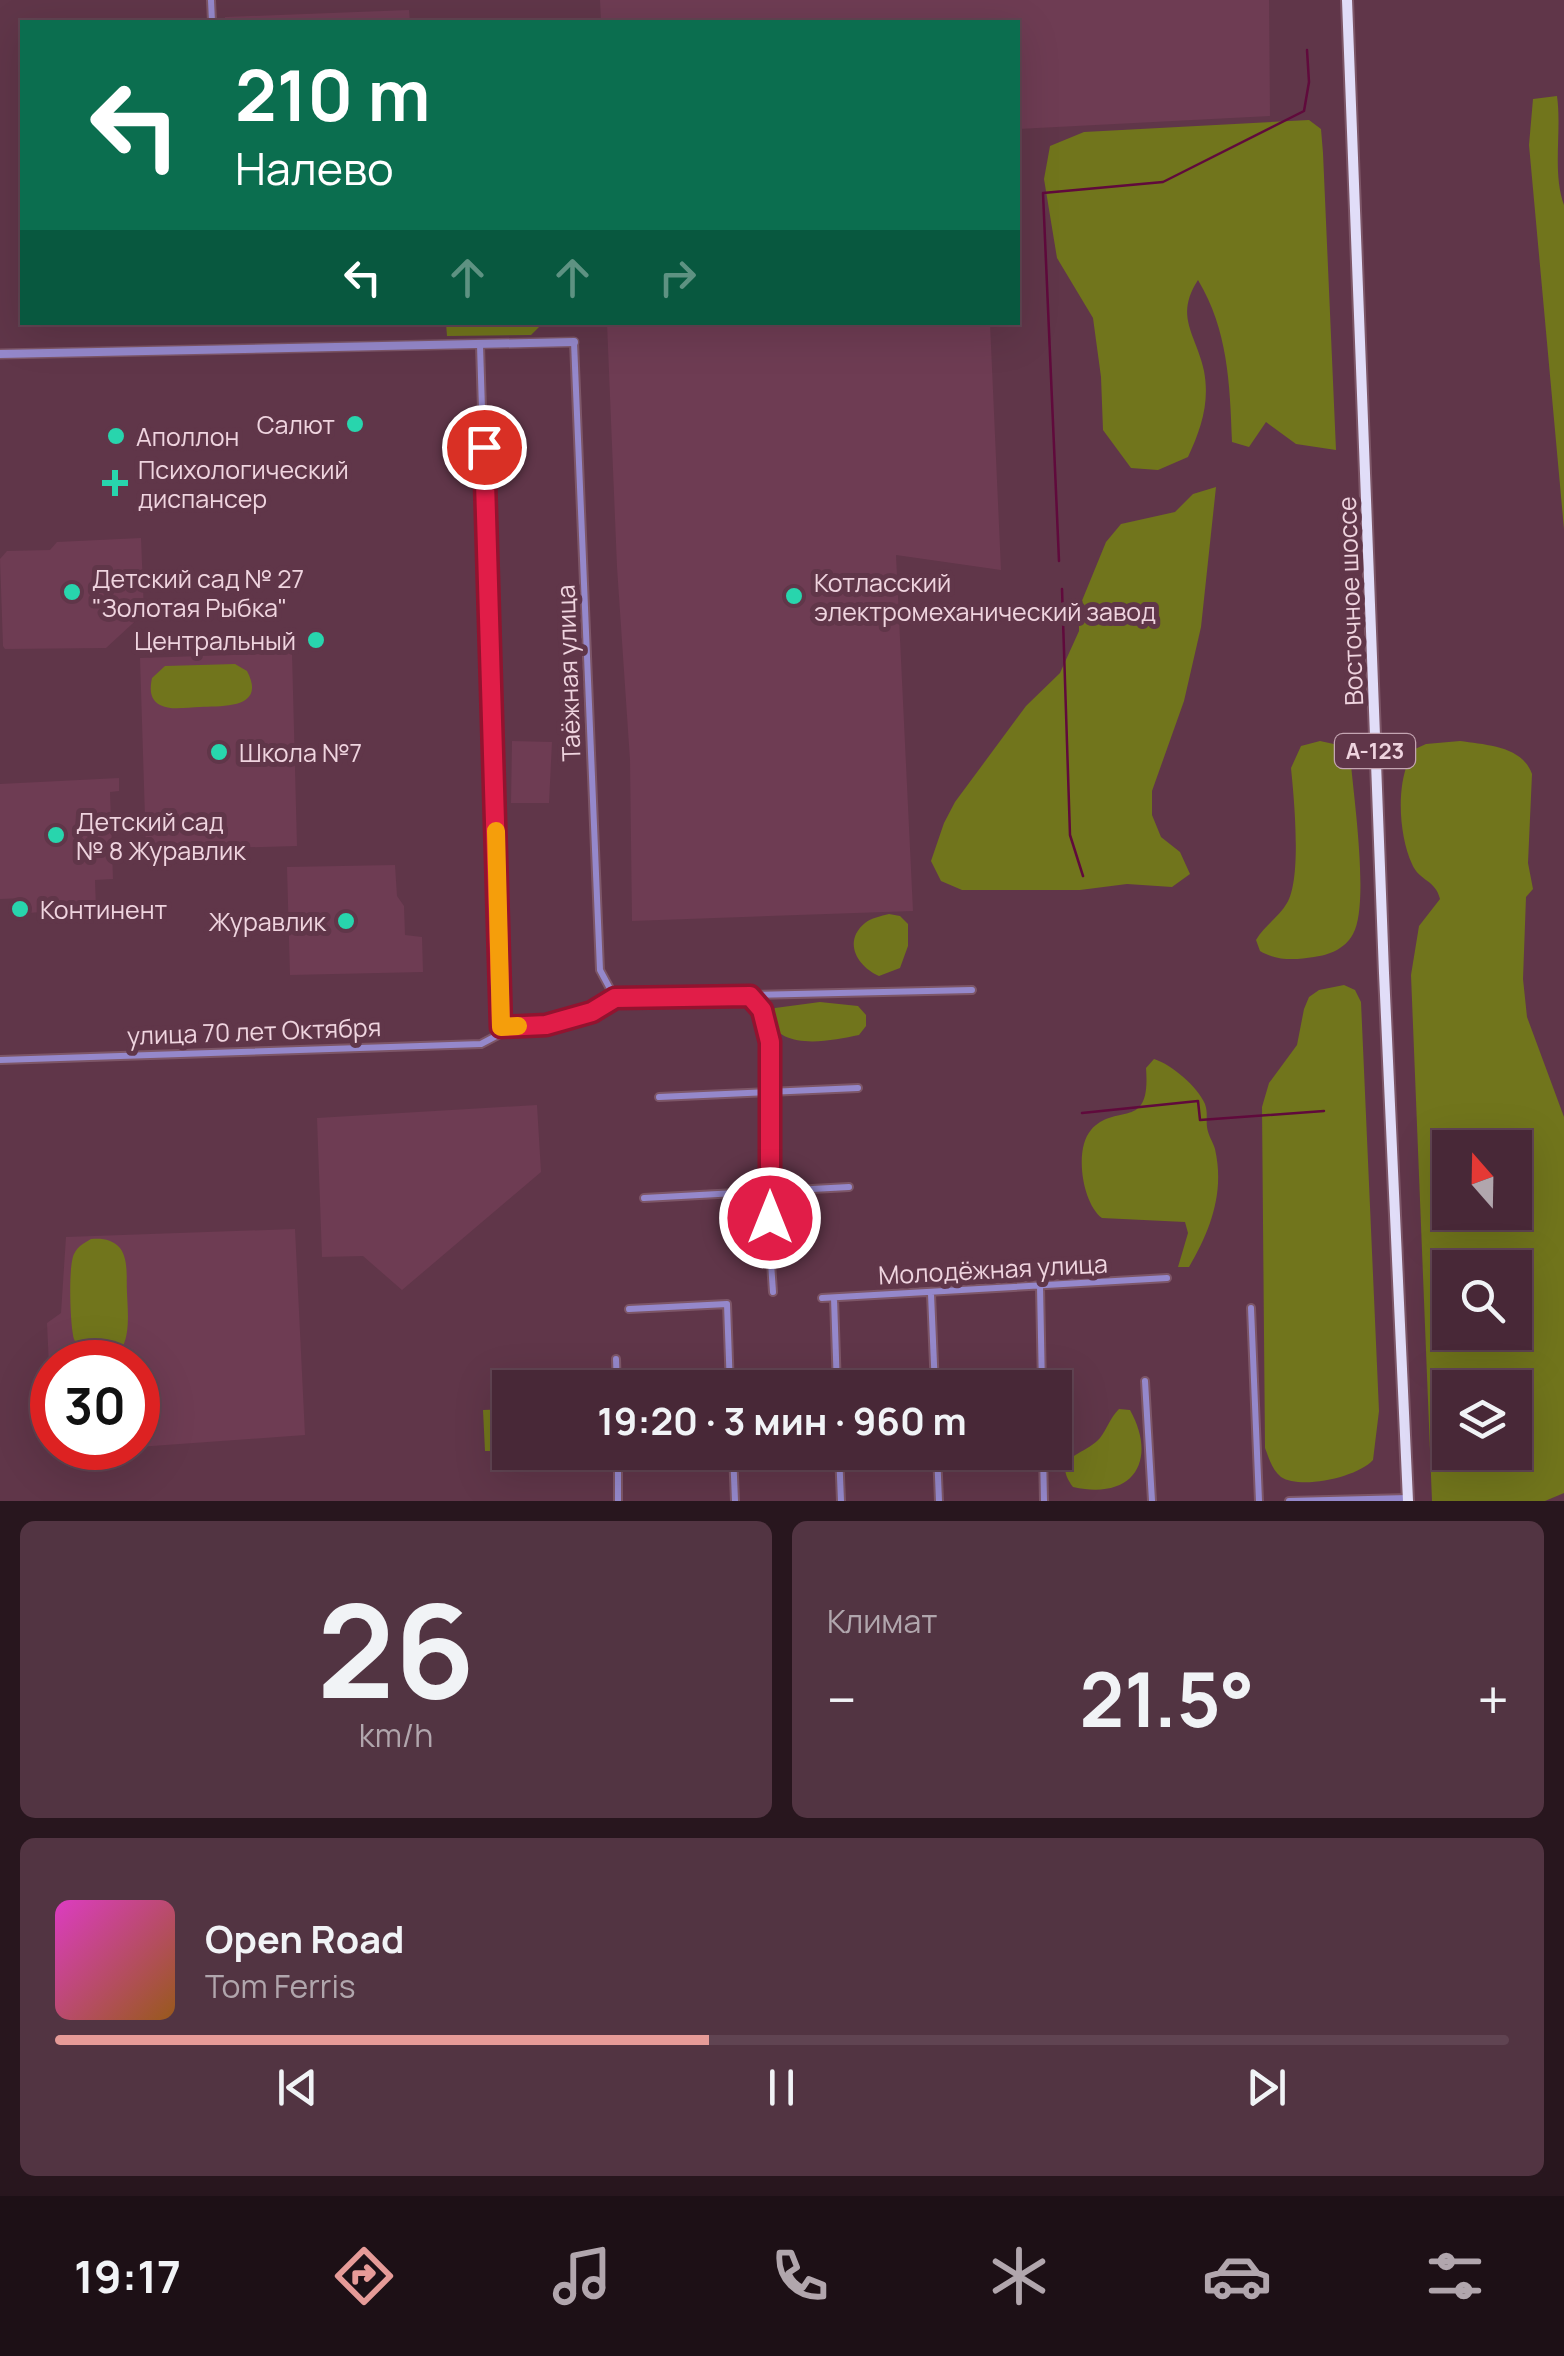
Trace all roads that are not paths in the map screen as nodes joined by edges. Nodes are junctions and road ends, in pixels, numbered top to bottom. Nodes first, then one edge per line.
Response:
1 (1347, 0) edge
2 (574, 342) joint
3 (480, 344) junction
4 (0, 354) edge
5 (972, 990) dead end
6 (750, 996) junction
7 (615, 998) junction
8 (501, 1027) junction
9 (0, 1060) edge
10 (858, 1088) dead end
11 (769, 1092) junction
12 (659, 1098) dead end
13 (849, 1187) dead end
14 (770, 1188) junction
15 (644, 1198) dead end
16 (1166, 1278) dead end
17 (1040, 1286) junction
18 (773, 1292) dead end
19 (931, 1294) junction
20 (822, 1298) dead end
21 (834, 1298) junction
22 (1252, 1308) dead end
23 (629, 1309) dead end
24 (616, 1359) dead end
25 (616, 1370) edge
26 (729, 1370) edge
27 (836, 1370) edge
28 (934, 1370) edge
29 (1042, 1370) edge
30 (1145, 1381) dead end
31 (618, 1470) edge
32 (734, 1470) edge
33 (839, 1470) edge
34 (938, 1470) edge
35 (1043, 1470) edge
36 (1408, 1500) edge
37 (618, 1501) edge
38 (736, 1501) edge
39 (840, 1501) edge
40 (939, 1501) edge
41 (1044, 1501) edge
42 (1152, 1501) edge
43 (1259, 1501) edge
44 (1290, 1501) edge

1 - 36 main road, Восточное шоссе / А-123
2 - 3 street
2 - 7 street, Таёжная улица
3 - 4 street
3 - 8 street
5 - 6 street
6 - 7 street
6 - 11 street
7 - 8 street, улица 70 лет Октября
8 - 9 street, улица 70 лет Октября
10 - 11 street
11 - 12 street
11 - 14 street
13 - 14 street
14 - 15 street
14 - 18 street
16 - 17 street, Молодёжная улица
17 - 19 street, Молодёжная улица
17 - 29 street
19 - 21 street, Молодёжная улица
19 - 28 street
20 - 21 street, Молодёжная улица
21 - 27 street
22 - 43 street
23 - 26 street
24 - 25 street
30 - 42 street
31 - 37 street
32 - 38 street
33 - 39 street
34 - 40 street
35 - 41 street
36 - 44 street

